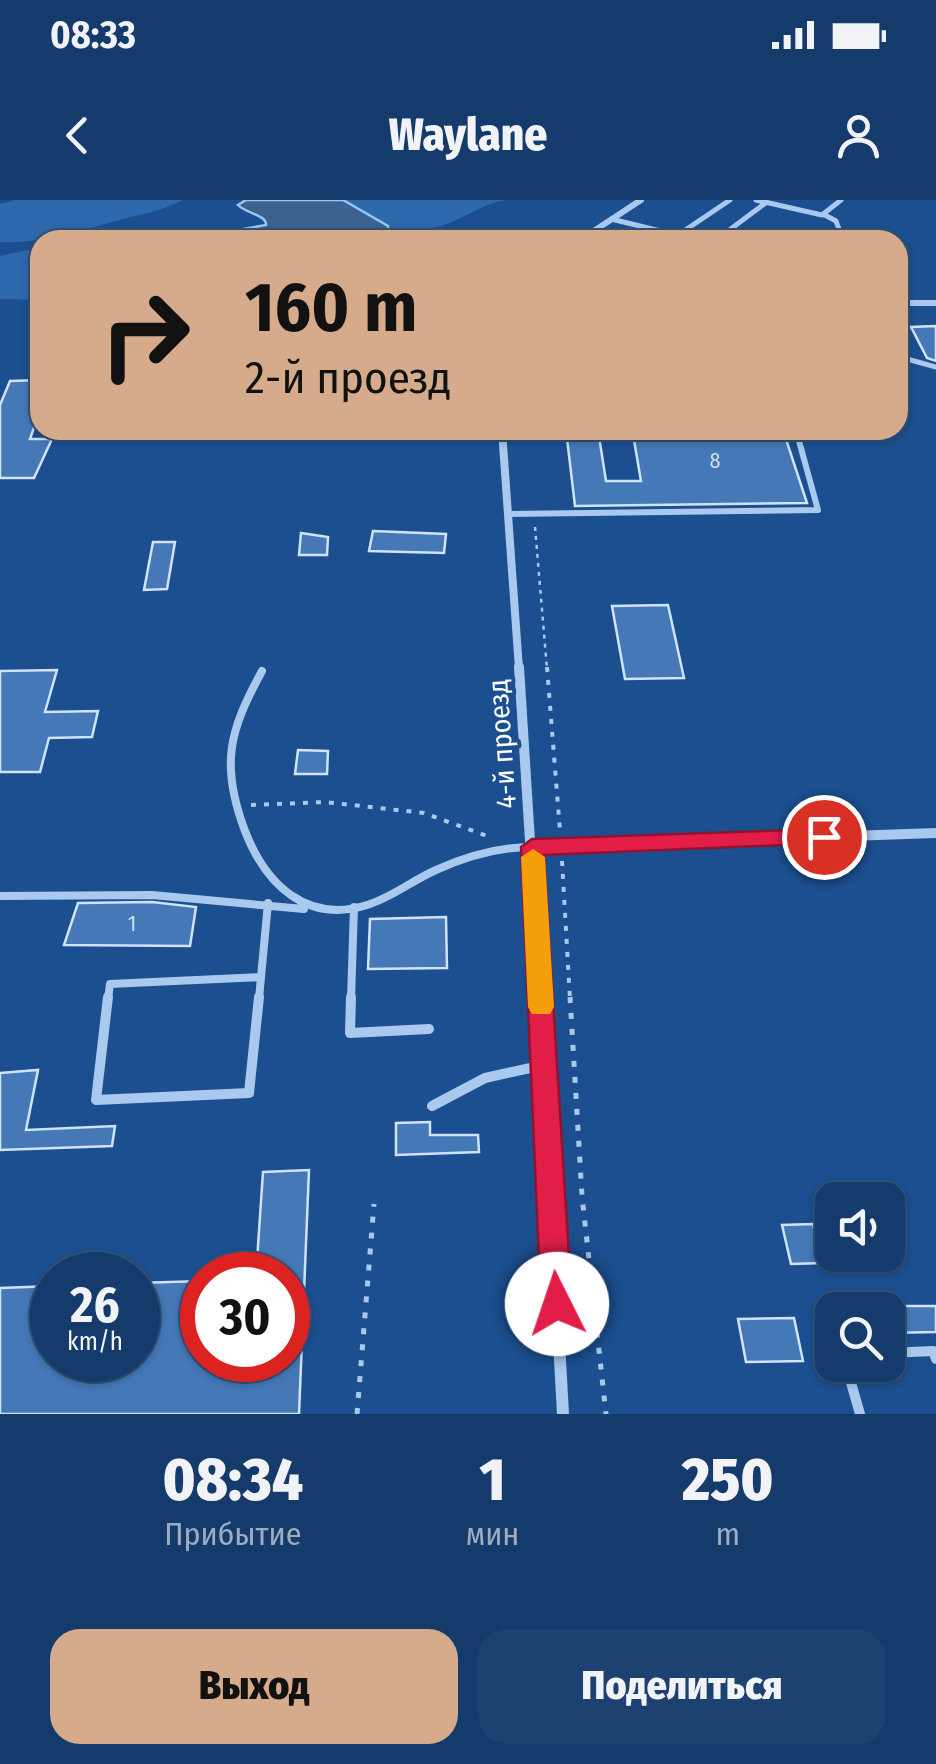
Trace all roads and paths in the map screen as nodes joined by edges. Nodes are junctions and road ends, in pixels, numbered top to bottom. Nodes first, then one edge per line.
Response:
1 (641, 200) edge
2 (730, 200) edge
3 (756, 200) edge
4 (841, 200) edge
5 (766, 202) junction
6 (823, 214) junction
7 (610, 219) junction
8 (594, 230) edge
9 (657, 230) edge
10 (685, 230) edge
11 (729, 230) edge
12 (839, 230) edge
13 (936, 302) edge
14 (908, 303) edge
15 (908, 358) edge
16 (936, 368) edge
17 (503, 440) edge
18 (799, 440) edge
19 (533, 513) junction
20 (508, 514) junction
21 (262, 672) dead end
22 (236, 806) junction
23 (936, 833) edge
24 (512, 846) junction
25 (561, 846) junction
26 (532, 847) junction
27 (0, 896) edge
28 (268, 903) junction
29 (354, 906) junction
30 (314, 911) junction
31 (261, 977) junction
32 (429, 1029) dead end
33 (544, 1066) junction
34 (432, 1106) dead end
35 (374, 1204) dead end
36 (905, 1353) edge
37 (936, 1359) edge
38 (851, 1382) edge
39 (357, 1414) edge
40 (564, 1414) edge
41 (606, 1414) edge
42 (860, 1414) edge

1 - 7 street
2 - 10 lane
3 - 5 lane
4 - 6 lane
5 - 6 lane
5 - 11 lane
6 - 12 lane
7 - 8 street
7 - 9 lane
13 - 14 street
15 - 16 lane
17 - 20 street, 4-й проезд
18 - 19 lane
19 - 20 lane
19 - 25 path
20 - 26 street, 4-й проезд
21 - 22 lane
22 - 24 path
22 - 30 lane
23 - 25 street
24 - 26 lane
24 - 29 lane
25 - 26 street
25 - 41 path
26 - 33 street, 4-й проезд
27 - 28 lane
28 - 30 lane
28 - 31 lane
29 - 30 lane
29 - 32 lane
31 - 31 lane
33 - 34 lane
33 - 40 street, 4-й проезд
35 - 39 path
36 - 37 lane
38 - 42 lane

